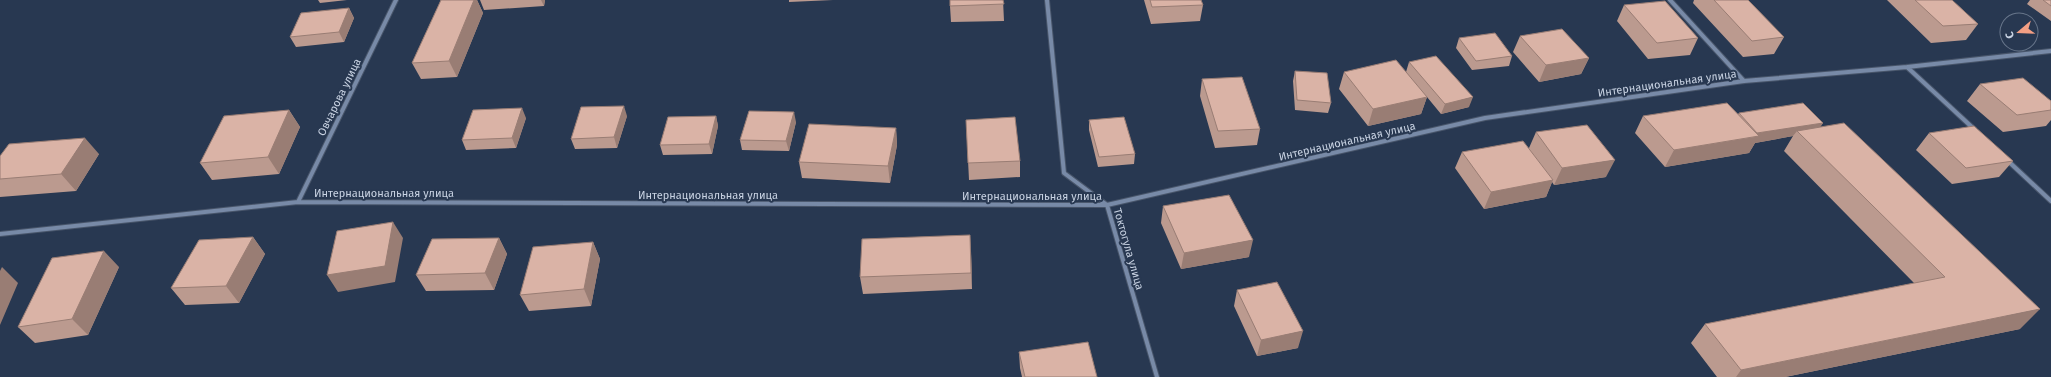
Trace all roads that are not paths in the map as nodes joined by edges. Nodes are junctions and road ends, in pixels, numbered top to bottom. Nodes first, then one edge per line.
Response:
1 (396, 0) edge
2 (1047, 0) edge
3 (1670, 0) edge
4 (2051, 51) edge
5 (1907, 67) junction
6 (1744, 81) junction
7 (1976, 131) edge
8 (2005, 158) edge
9 (2051, 201) edge
10 (298, 202) junction
11 (1107, 205) junction
12 (0, 234) edge
13 (1157, 377) edge

1 - 10 street, Овчарова улица
2 - 11 street, Токтогула улица
3 - 6 street
4 - 5 street, Интернациональная улица
5 - 6 street, Интернациональная улица
5 - 7 street
6 - 11 street, Интернациональная улица
8 - 9 street
10 - 11 street, Интернациональная улица
10 - 12 street, Интернациональная улица
11 - 13 street, Токтогула улица

